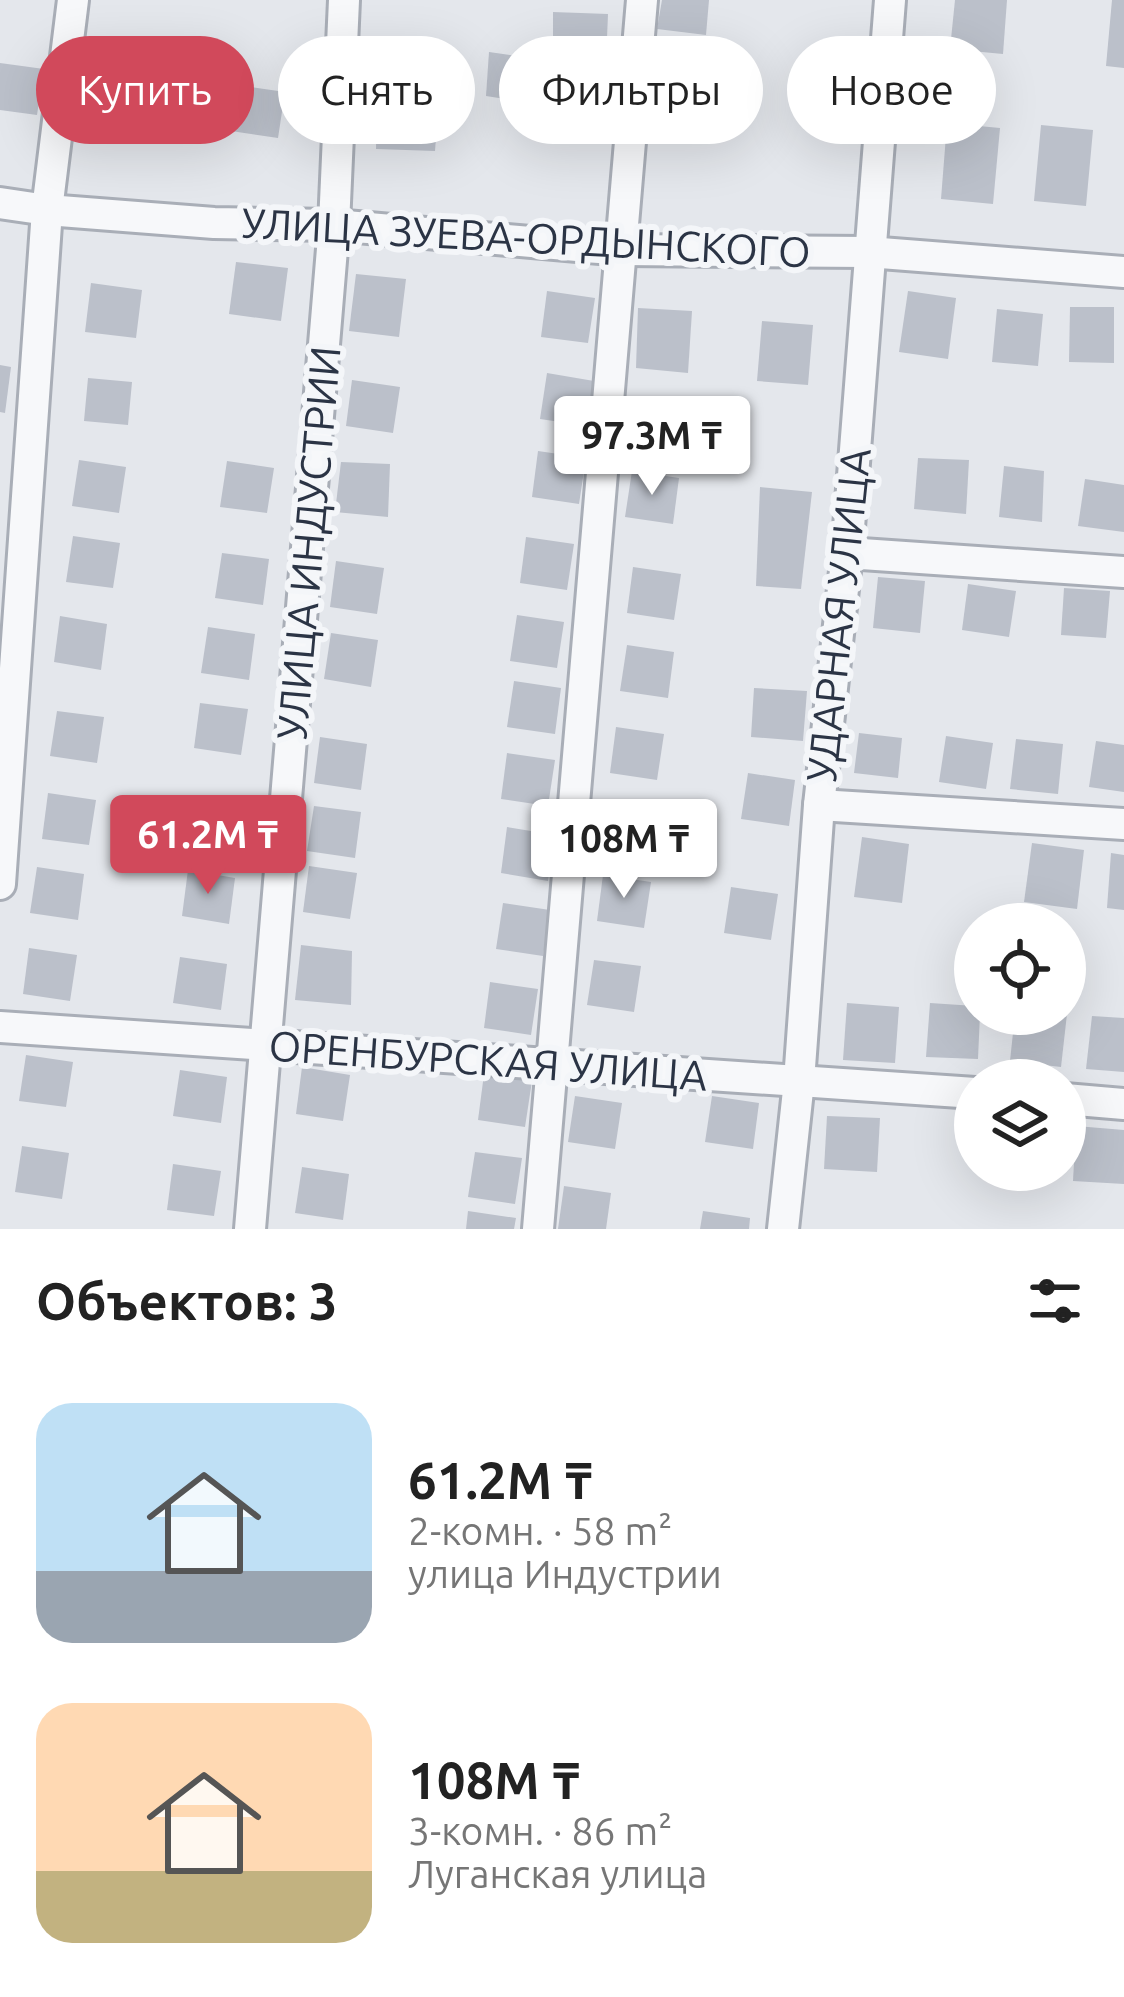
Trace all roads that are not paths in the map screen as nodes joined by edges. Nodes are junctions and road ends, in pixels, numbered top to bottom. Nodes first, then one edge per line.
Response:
1 (73, 0) edge
2 (344, 0) edge
3 (642, 0) edge
4 (890, 0) edge
5 (0, 203) edge
6 (47, 210) junction
7 (334, 225) junction
8 (623, 250) junction
9 (868, 252) junction
10 (1124, 272) edge
11 (847, 553) junction
12 (1124, 572) edge
13 (819, 805) junction
14 (1124, 824) edge
15 (0, 884) edge
16 (0, 1027) edge
17 (266, 1045) junction
18 (552, 1064) junction
19 (800, 1081) junction
20 (954, 1092) edge
21 (1086, 1101) edge
22 (1124, 1103) edge
23 (250, 1229) edge
24 (538, 1229) edge
25 (783, 1229) edge

1 - 6 street
2 - 7 street, УЛИЦА ИНДУСТРИИ
3 - 8 street
4 - 9 street, УДАРНАЯ УЛИЦА
5 - 6 street, УЛИЦА ЗУЕВА-ОРДЫНСКОГО
6 - 7 street, УЛИЦА ЗУЕВА-ОРДЫНСКОГО
6 - 15 street
7 - 8 street, УЛИЦА ЗУЕВА-ОРДЫНСКОГО
7 - 17 street, УЛИЦА ИНДУСТРИИ
8 - 9 street, УЛИЦА ЗУЕВА-ОРДЫНСКОГО
8 - 18 street
9 - 10 street, УЛИЦА ЗУЕВА-ОРДЫНСКОГО
9 - 11 street, УДАРНАЯ УЛИЦА
11 - 12 street
11 - 13 street, УДАРНАЯ УЛИЦА
13 - 14 street
13 - 19 street, УДАРНАЯ УЛИЦА
16 - 17 street, ОРЕНБУРСКАЯ УЛИЦА
17 - 18 street, ОРЕНБУРСКАЯ УЛИЦА
17 - 23 street, УЛИЦА ИНДУСТРИИ
18 - 19 street, ОРЕНБУРСКАЯ УЛИЦА
18 - 24 street
19 - 20 street, ОРЕНБУРСКАЯ УЛИЦА
19 - 25 street, УДАРНАЯ УЛИЦА
21 - 22 street

